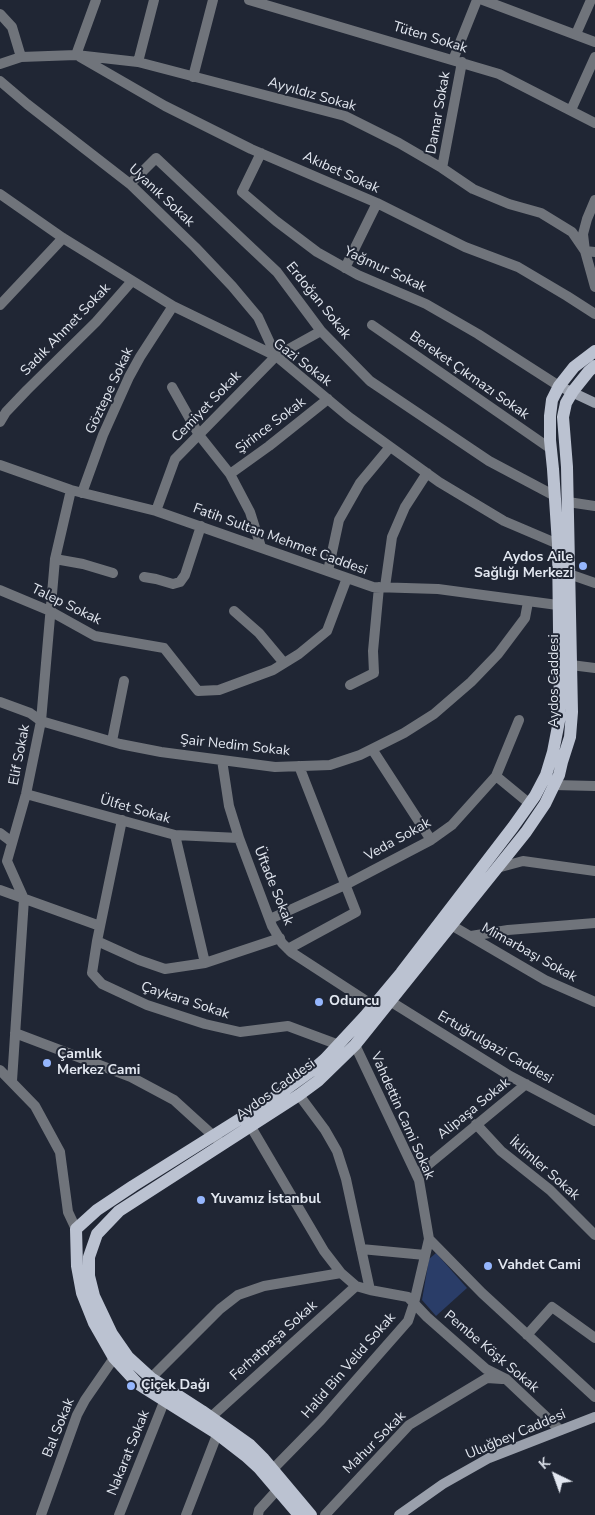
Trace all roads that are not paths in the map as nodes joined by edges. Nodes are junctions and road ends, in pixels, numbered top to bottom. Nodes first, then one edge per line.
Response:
1 (96, 0) edge
2 (154, 0) edge
3 (212, 0) edge
4 (251, 0) edge
5 (477, 0) edge
6 (483, 0) edge
7 (590, 0) edge
8 (0, 14) edge
9 (576, 34) junction
10 (595, 42) edge
11 (76, 55) junction
12 (21, 57) junction
13 (595, 57) edge
14 (458, 61) junction
15 (138, 62) junction
16 (0, 64) edge
17 (193, 77) junction
18 (0, 81) edge
19 (571, 110) junction
20 (595, 123) edge
21 (261, 153) junction
22 (442, 168) junction
23 (130, 184) junction
24 (0, 194) edge
25 (595, 200) edge
26 (377, 204) junction
27 (63, 238) junction
28 (590, 251) edge
29 (345, 268) junction
30 (132, 281) junction
31 (595, 287) edge
32 (0, 305) edge
33 (173, 306) junction
34 (595, 314) edge
35 (372, 325) dead end
36 (321, 331) junction
37 (595, 351) edge
38 (276, 356) junction
39 (595, 366) edge
40 (559, 386) junction
41 (172, 387) dead end
42 (573, 391) junction
43 (328, 399) junction
44 (595, 403) edge
45 (0, 422) edge
46 (199, 435) junction
47 (390, 447) junction
48 (551, 450) junction
49 (0, 465) edge
50 (427, 473) junction
51 (230, 474) junction
52 (71, 490) junction
53 (82, 493) junction
54 (555, 496) junction
55 (568, 502) junction
56 (595, 506) edge
57 (156, 511) junction
58 (201, 526) junction
59 (558, 544) junction
60 (261, 547) junction
61 (54, 559) junction
62 (328, 571) junction
63 (113, 573) dead end
64 (569, 574) junction
65 (144, 577) dead end
66 (347, 578) junction
67 (595, 582) edge
68 (382, 587) junction
69 (0, 590) edge
70 (528, 602) junction
71 (564, 606) junction
72 (50, 611) junction
73 (234, 611) dead end
74 (284, 663) junction
75 (571, 666) junction
76 (595, 668) edge
77 (124, 681) dead end
78 (350, 685) dead end
79 (0, 702) edge
80 (519, 720) dead end
81 (41, 721) junction
82 (112, 741) junction
83 (372, 749) junction
84 (222, 760) junction
85 (299, 766) junction
86 (496, 776) junction
87 (554, 786) junction
88 (595, 786) edge
89 (26, 794) junction
90 (530, 804) junction
91 (122, 820) junction
92 (0, 833) edge
93 (175, 835) junction
94 (239, 838) junction
95 (431, 840) junction
96 (12, 842) junction
97 (497, 868) junction
98 (595, 871) edge
99 (345, 885) junction
100 (0, 890) edge
101 (24, 899) junction
102 (270, 919) junction
103 (595, 923) edge
104 (451, 925) junction
105 (100, 926) junction
106 (471, 936) junction
107 (280, 938) junction
108 (97, 941) junction
109 (288, 949) junction
110 (205, 963) junction
111 (382, 1001) junction
112 (595, 1002) edge
113 (15, 1033) junction
114 (339, 1045) junction
115 (355, 1045) junction
116 (0, 1070) edge
117 (12, 1081) junction
118 (526, 1084) junction
119 (299, 1095) junction
120 (595, 1121) edge
121 (476, 1124) junction
122 (251, 1127) junction
123 (218, 1140) junction
124 (416, 1174) junction
125 (593, 1228) edge
126 (78, 1230) junction
127 (96, 1236) junction
128 (429, 1239) junction
129 (362, 1248) junction
130 (425, 1255) junction
131 (341, 1273) junction
132 (356, 1286) junction
133 (370, 1290) junction
134 (414, 1303) junction
135 (527, 1335) junction
136 (595, 1338) edge
137 (114, 1358) junction
138 (151, 1378) junction
139 (506, 1379) junction
140 (595, 1397) edge
141 (164, 1402) junction
142 (595, 1417) edge
143 (216, 1425) junction
144 (560, 1430) junction
145 (273, 1469) junction
146 (278, 1489) junction
147 (41, 1515) edge
148 (120, 1515) edge
149 (186, 1515) edge
150 (258, 1515) edge
151 (299, 1515) edge
152 (311, 1515) edge
153 (325, 1515) edge
154 (399, 1515) edge

1 - 11 street
2 - 15 street
3 - 17 street
4 - 14 street, Tüten Sokak
5 - 14 street, Damar Sokak
6 - 9 street
7 - 9 street
8 - 12 street
9 - 10 street
11 - 12 street, Ayyıldız Sokak
11 - 15 street, Ayyıldız Sokak
11 - 21 street, Akıbet Sokak
12 - 16 street, Ayyıldız Sokak
13 - 19 street
14 - 19 street, Tüten Sokak
14 - 22 street, Damar Sokak
15 - 17 street, Ayyıldız Sokak
17 - 22 street, Ayyıldız Sokak
18 - 23 street, Uyanık Sokak
19 - 20 street, Tüten Sokak
21 - 26 street, Akıbet Sokak
21 - 29 street, Yağmur Sokak
22 - 28 street, Ayyıldız Sokak
23 - 36 street, Erdoğan Sokak
23 - 38 street, Uyanık Sokak
24 - 27 street, Gazi Sokak
25 - 28 street
26 - 29 street
26 - 34 street, Akıbet Sokak
27 - 30 street, Gazi Sokak
27 - 32 street
28 - 31 street
29 - 40 street, Yağmur Sokak
30 - 33 street, Gazi Sokak
30 - 45 street, Sadık Ahmet Sokak
33 - 38 street, Gazi Sokak
33 - 53 street, Göztepe Sokak
35 - 48 street, Bereket Çıkmazı Sokak
36 - 38 street, Cemiyet Sokak
36 - 54 street, Erdoğan Sokak
37 - 40 main road, Aydos Caddesi
38 - 43 street, Gazi Sokak
38 - 46 street, Cemiyet Sokak
39 - 42 main road, Aydos Caddesi
40 - 42 street
40 - 48 main road, Aydos Caddesi
41 - 46 street
42 - 44 street
42 - 55 main road, Aydos Caddesi
43 - 47 street, Gazi Sokak
43 - 51 street, Şirince Sokak
46 - 51 street
46 - 57 street, Cemiyet Sokak
47 - 50 street, Gazi Sokak
47 - 62 street
48 - 54 main road, Aydos Caddesi
49 - 52 street, Fatih Sultan Mehmet Caddesi
50 - 59 street, Gazi Sokak
50 - 68 street
51 - 60 street
52 - 53 street, Fatih Sultan Mehmet Caddesi
52 - 61 street, Elif Sokak
53 - 57 street, Fatih Sultan Mehmet Caddesi
54 - 59 main road, Aydos Caddesi
55 - 56 street
55 - 64 main road, Aydos Caddesi
57 - 58 street, Fatih Sultan Mehmet Caddesi
58 - 60 street, Fatih Sultan Mehmet Caddesi
58 - 65 street
59 - 71 main road, Aydos Caddesi
60 - 62 street, Fatih Sultan Mehmet Caddesi
61 - 63 street
61 - 72 street, Elif Sokak
62 - 66 street, Fatih Sultan Mehmet Caddesi
64 - 67 street
64 - 71 main road, Aydos Caddesi
66 - 68 street, Fatih Sultan Mehmet Caddesi
66 - 74 street, Talep Sokak
68 - 70 street, Fatih Sultan Mehmet Caddesi
68 - 78 street
69 - 72 street, Talep Sokak
70 - 71 street, Fatih Sultan Mehmet Caddesi
70 - 83 street, Şair Nedim Sokak
71 - 75 main road, Aydos Caddesi
71 - 90 main road, Aydos Caddesi
72 - 74 street, Talep Sokak
72 - 81 street, Elif Sokak
73 - 74 street
75 - 76 street
75 - 87 main road, Aydos Caddesi
77 - 82 street
79 - 81 street, Şair Nedim Sokak
80 - 86 street, Veda Sokak
81 - 82 street, Şair Nedim Sokak
81 - 89 street, Elif Sokak
82 - 84 street, Şair Nedim Sokak
83 - 85 street, Şair Nedim Sokak
83 - 95 street
84 - 85 street, Şair Nedim Sokak
84 - 94 street, Üftade Sokak
85 - 99 street
86 - 90 street
86 - 95 street, Veda Sokak
87 - 88 street
87 - 97 main road, Aydos Caddesi
89 - 91 street, Ülfet Sokak
89 - 96 street, Elif Sokak
90 - 111 main road, Aydos Caddesi
91 - 93 street, Ülfet Sokak
91 - 105 street, Çaykara Sokak
92 - 96 street
93 - 94 street, Ülfet Sokak
93 - 110 street
94 - 102 street, Üftade Sokak
95 - 99 street, Veda Sokak
96 - 101 street, Elif Sokak
97 - 98 street
97 - 104 main road, Aydos Caddesi
99 - 102 street, Veda Sokak
99 - 109 street
100 - 101 street
101 - 105 street
101 - 113 street, Elif Sokak
102 - 107 street, Üftade Sokak
103 - 106 street
104 - 106 street, Mimarbaşı Sokak
104 - 111 main road, Aydos Caddesi
105 - 108 street, Çaykara Sokak
106 - 112 street, Mimarbaşı Sokak
107 - 109 street, Üftade Sokak
107 - 110 street
108 - 110 street
108 - 114 street, Çaykara Sokak
109 - 111 street, Üftade Sokak
111 - 114 main road, Aydos Caddesi
111 - 115 main road, Aydos Caddesi
111 - 118 street, Ertuğrulgazi Caddesi
113 - 117 street, Elif Sokak
113 - 123 street
114 - 123 main road, Aydos Caddesi
115 - 119 main road, Aydos Caddesi
115 - 124 street, Vahdettin Cami Sokak
116 - 117 street
117 - 126 street
118 - 120 street, Ertuğrulgazi Caddesi
118 - 121 street, Alipaşa Sokak
119 - 122 main road, Aydos Caddesi
119 - 129 street
121 - 124 street, Alipaşa Sokak
121 - 125 street, İklimler Sokak
122 - 123 main road, Aydos Caddesi
122 - 131 street, Pembe Köşk Sokak
123 - 126 main road, Aydos Caddesi
123 - 127 main road, Aydos Caddesi
124 - 128 street, Vahdettin Cami Sokak
126 - 127 main road
126 - 127 main road
126 - 137 main road, Aydos Caddesi
127 - 138 main road, Aydos Caddesi
128 - 130 street, Halid Bin Velid Sokak
128 - 135 street
129 - 130 street
129 - 133 street
130 - 134 street, Halid Bin Velid Sokak
131 - 132 street, Pembe Köşk Sokak
131 - 138 street
132 - 133 street, Pembe Köşk Sokak
132 - 143 street, Ferhatpaşa Sokak
133 - 134 street, Pembe Köşk Sokak
134 - 139 street, Pembe Köşk Sokak
134 - 145 street, Halid Bin Velid Sokak
135 - 136 street
135 - 140 street
137 - 141 main road, Aydos Caddesi
137 - 147 street, Bal Sokak
138 - 143 main road, Aydos Caddesi
139 - 144 street, Pembe Köşk Sokak
139 - 153 street, Mahur Sokak
141 - 143 main road, Aydos Caddesi
141 - 148 street, Nakarat Sokak
142 - 144 street, Uluğbey Caddesi
143 - 145 main road, Aydos Caddesi
143 - 146 main road, Aydos Caddesi
143 - 149 street
144 - 154 street, Uluğbey Caddesi
145 - 152 main road, Aydos Caddesi
146 - 150 street
146 - 151 main road, Aydos Caddesi

